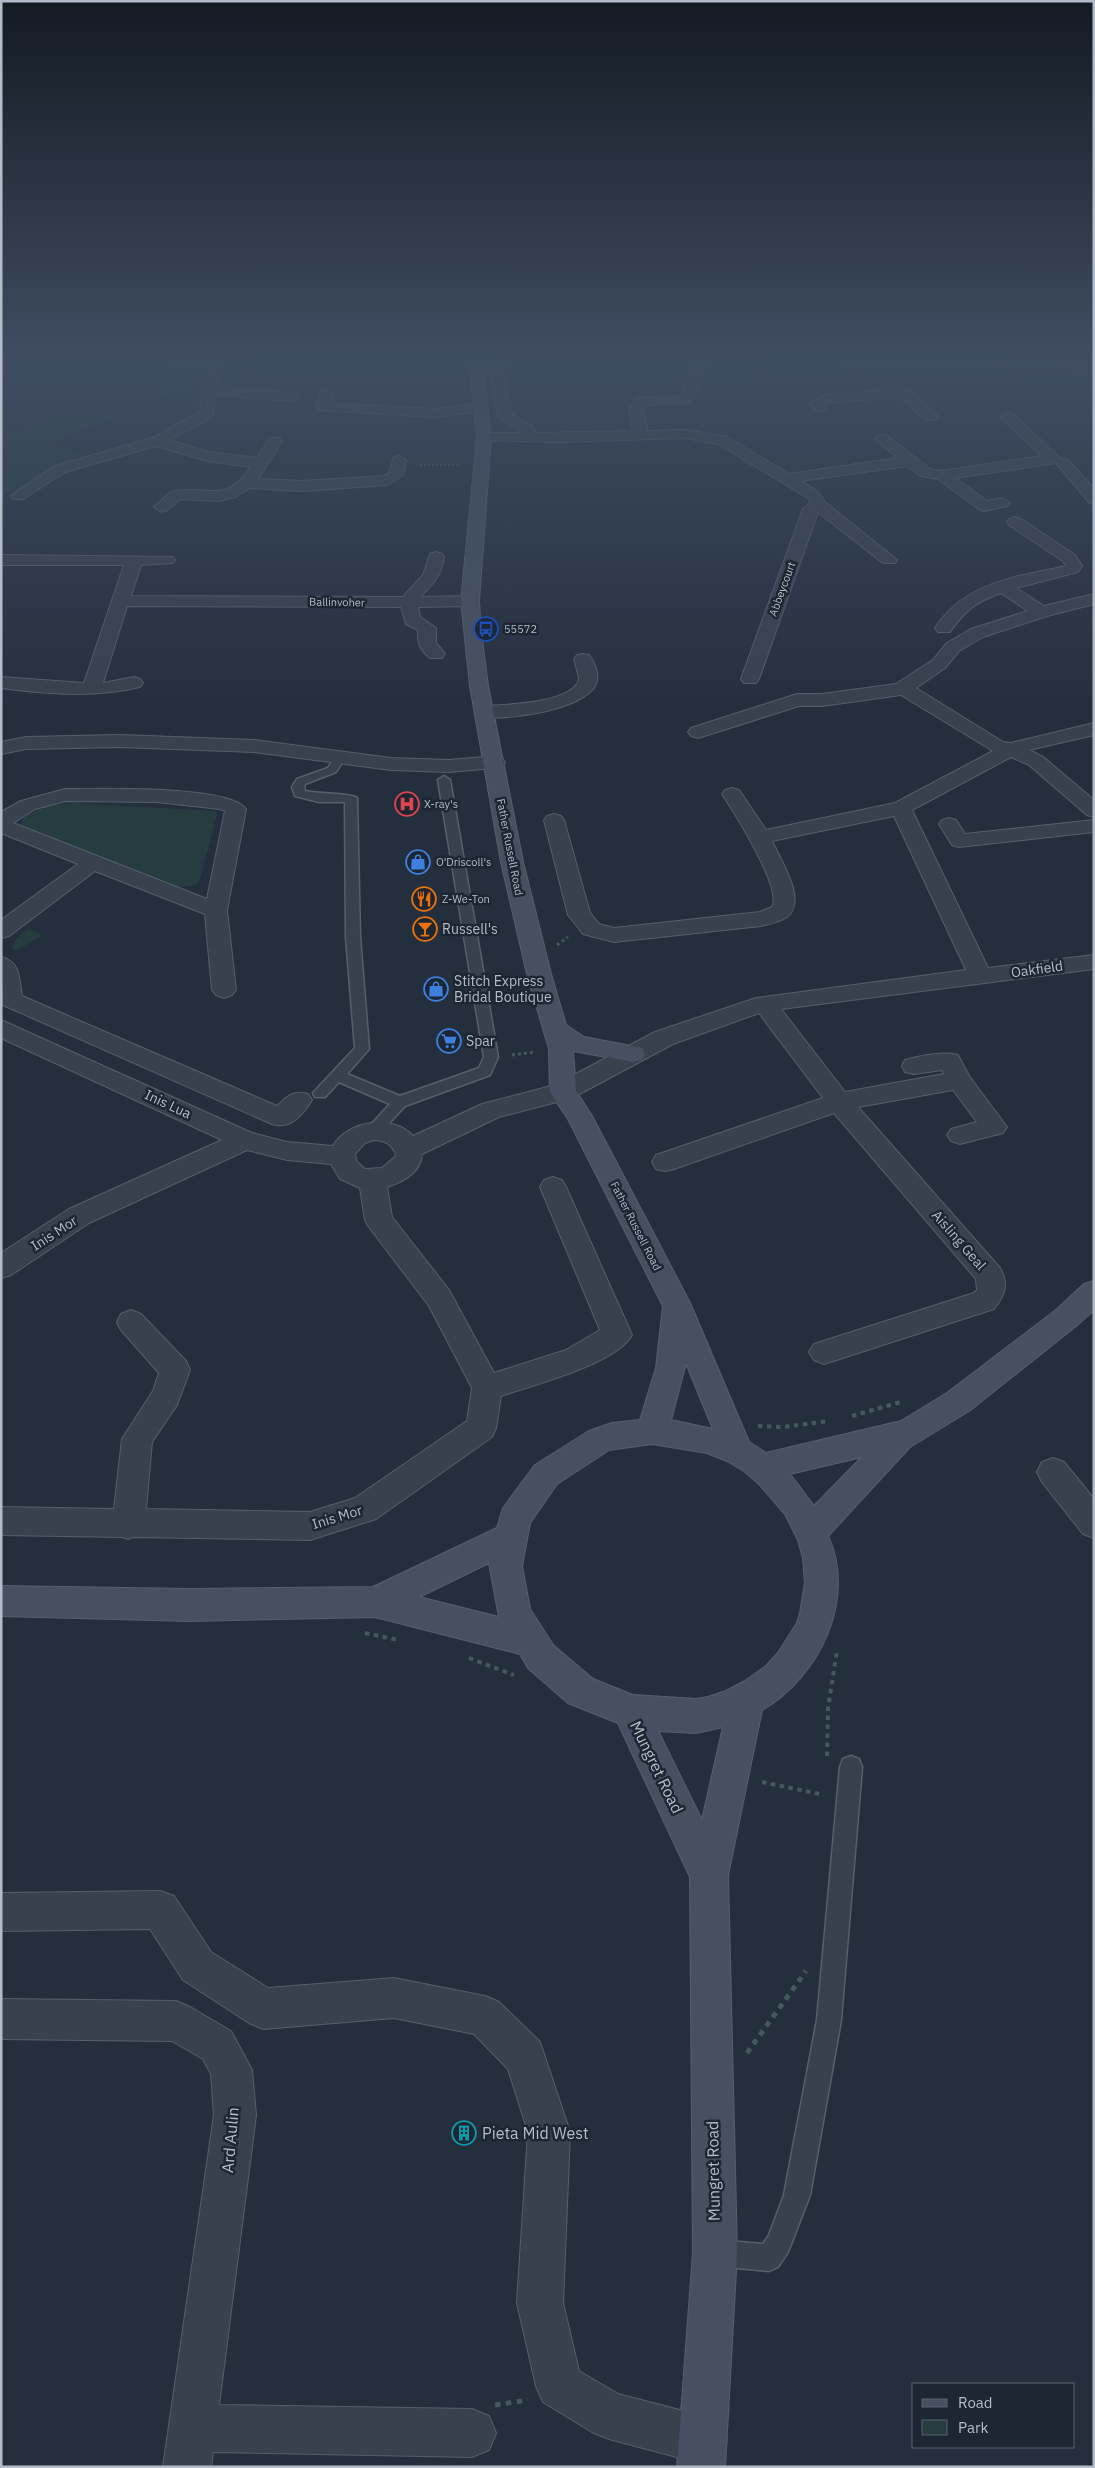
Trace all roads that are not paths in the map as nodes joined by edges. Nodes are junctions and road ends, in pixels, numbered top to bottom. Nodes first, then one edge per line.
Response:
1 (50, 475) edge
2 (254, 475) edge
3 (396, 475) edge
4 (481, 475) edge
5 (780, 475) edge
6 (812, 475) edge
7 (942, 475) edge
8 (1073, 475) edge
9 (786, 479) junction
10 (249, 483) junction
11 (18, 496) dead end
12 (1094, 501) edge
13 (1002, 503) dead end
14 (1076, 503) dead end
15 (820, 505) junction
16 (162, 507) dead end
17 (1015, 522) dead end
18 (1062, 531) dead end
19 (1036, 536) junction
20 (436, 557) dead end
21 (1, 560) edge
22 (134, 560) junction
23 (167, 560) dead end
24 (889, 560) dead end
25 (1003, 587) junction
26 (177, 590) dead end
27 (310, 590) dead end
28 (1094, 598) edge
29 (122, 601) junction
30 (220, 601) junction
31 (265, 601) junction
32 (470, 601) junction
33 (409, 602) junction
34 (966, 604) junction
35 (166, 610) dead end
36 (1041, 612) junction
37 (310, 613) dead end
38 (994, 614) dead end
39 (944, 628) dead end
40 (436, 654) dead end
41 (583, 659) dead end
42 (1, 682) edge
43 (134, 683) dead end
44 (92, 688) junction
45 (904, 688) junction
46 (768, 709) junction
47 (484, 712) junction
48 (1094, 730) edge
49 (698, 732) dead end
50 (1, 748) edge
51 (1011, 749) junction
52 (339, 758) junction
53 (494, 762) junction
54 (444, 780) dead end
55 (732, 794) dead end
56 (901, 808) junction
57 (1094, 811) edge
58 (554, 820) dead end
59 (1, 821) edge
60 (949, 824) dead end
61 (1, 826) edge
62 (1094, 826) edge
63 (760, 837) junction
64 (93, 864) junction
65 (216, 910) junction
66 (1, 931) edge
67 (1094, 962) edge
68 (1, 964) edge
69 (980, 977) junction
70 (224, 990) dead end
71 (764, 1003) junction
72 (1, 1028) edge
73 (558, 1039) junction
74 (633, 1054) junction
75 (914, 1066) dead end
76 (339, 1076) junction
77 (959, 1080) junction
78 (563, 1092) junction
79 (310, 1096) joint
80 (400, 1102) junction
81 (840, 1102) junction
82 (373, 1131) junction
83 (960, 1135) dead end
84 (245, 1140) junction
85 (408, 1148) junction
86 (341, 1156) junction
87 (665, 1162) dead end
88 (372, 1180) junction
89 (553, 1187) dead end
90 (1, 1267) edge
91 (1094, 1292) edge
92 (676, 1303) junction
93 (131, 1322) dead end
94 (824, 1352) dead end
95 (488, 1388) junction
96 (652, 1431) junction
97 (909, 1432) junction
98 (751, 1460) junction
99 (1053, 1472) dead end
100 (1, 1521) edge
101 (1094, 1524) edge
102 (128, 1525) junction
103 (812, 1531) junction
104 (508, 1538) junction
105 (1, 1601) edge
106 (375, 1602) junction
107 (527, 1640) junction
108 (746, 1701) junction
109 (631, 1713) junction
110 (851, 1767) dead end
111 (709, 1875) junction
112 (1, 1912) edge
113 (1, 2019) edge
114 (715, 2253) junction
115 (472, 2433) road end
116 (190, 2448) edge
117 (702, 2453) edge

1 - 11 street
2 - 10 street
3 - 10 street
4 - 32 street, Father Russell Road
5 - 9 street
6 - 9 street
7 - 13 street
8 - 12 street
9 - 15 street
10 - 16 street
12 - 14 street
15 - 24 street
15 - 46 street, Abbeycourt
17 - 19 street
18 - 19 street
19 - 25 street
20 - 33 street
21 - 22 street
22 - 23 street
22 - 29 street
25 - 34 street
25 - 36 street
26 - 30 street, Ballinvoher
27 - 31 street, Ballinvoher
28 - 36 street
29 - 30 street, Ballinvoher
29 - 44 street
30 - 31 street, Ballinvoher
30 - 31 street, Ballinvoher
30 - 35 street, Ballinvoher
31 - 33 street, Ballinvoher
31 - 37 street, Ballinvoher
32 - 33 street, Ballinvoher
32 - 47 street, Father Russell Road
33 - 40 street
34 - 38 street
34 - 39 street
36 - 45 street
41 - 47 street
42 - 44 street
43 - 44 street
45 - 46 street
45 - 51 street
46 - 49 street
47 - 53 street, Father Russell Road
48 - 51 street
50 - 52 street
51 - 56 street
51 - 57 street
52 - 53 street
52 - 76 lane
53 - 73 street, Father Russell Road
54 - 80 lane
55 - 63 street
56 - 63 street
56 - 69 street
58 - 63 street
59 - 65 street
60 - 62 street
61 - 64 street
64 - 65 street
64 - 66 street
65 - 70 street
67 - 69 street, Oakfield
68 - 79 street
69 - 71 street, Oakfield
71 - 74 street, Oakfield
71 - 81 street, Aisling Geal
72 - 84 street, Inis Lua
73 - 74 street
73 - 78 street, Father Russell Road
74 - 78 street, Oakfield
75 - 77 street
76 - 79 lane
76 - 80 lane
77 - 81 street
77 - 83 street
78 - 85 street, Oakfield
78 - 92 street, Father Russell Road
80 - 82 lane
81 - 87 street
81 - 94 street, Aisling Geal
82 - 85 street
82 - 86 street
84 - 86 street, Inis Lua
84 - 90 street, Inis Mor
85 - 88 street
86 - 88 street
88 - 95 street
89 - 95 street
91 - 97 street
92 - 96 street
92 - 98 street, Father Russell Road
93 - 102 street
95 - 102 street, Inis Mor
96 - 98 street
96 - 104 street
97 - 98 street
97 - 103 street
98 - 103 street
99 - 101 street
100 - 102 street, Inis Mor
103 - 108 street
104 - 106 street
104 - 107 street
105 - 106 street
106 - 107 street
107 - 109 street
108 - 109 street
108 - 111 street, Mungret Road
109 - 111 street, Mungret Road
110 - 114 lane
111 - 114 street, Mungret Road
112 - 117 street
113 - 116 street, Ard Aulin
114 - 117 street, Mungret Road
115 - 116 street, Ard Aulin

